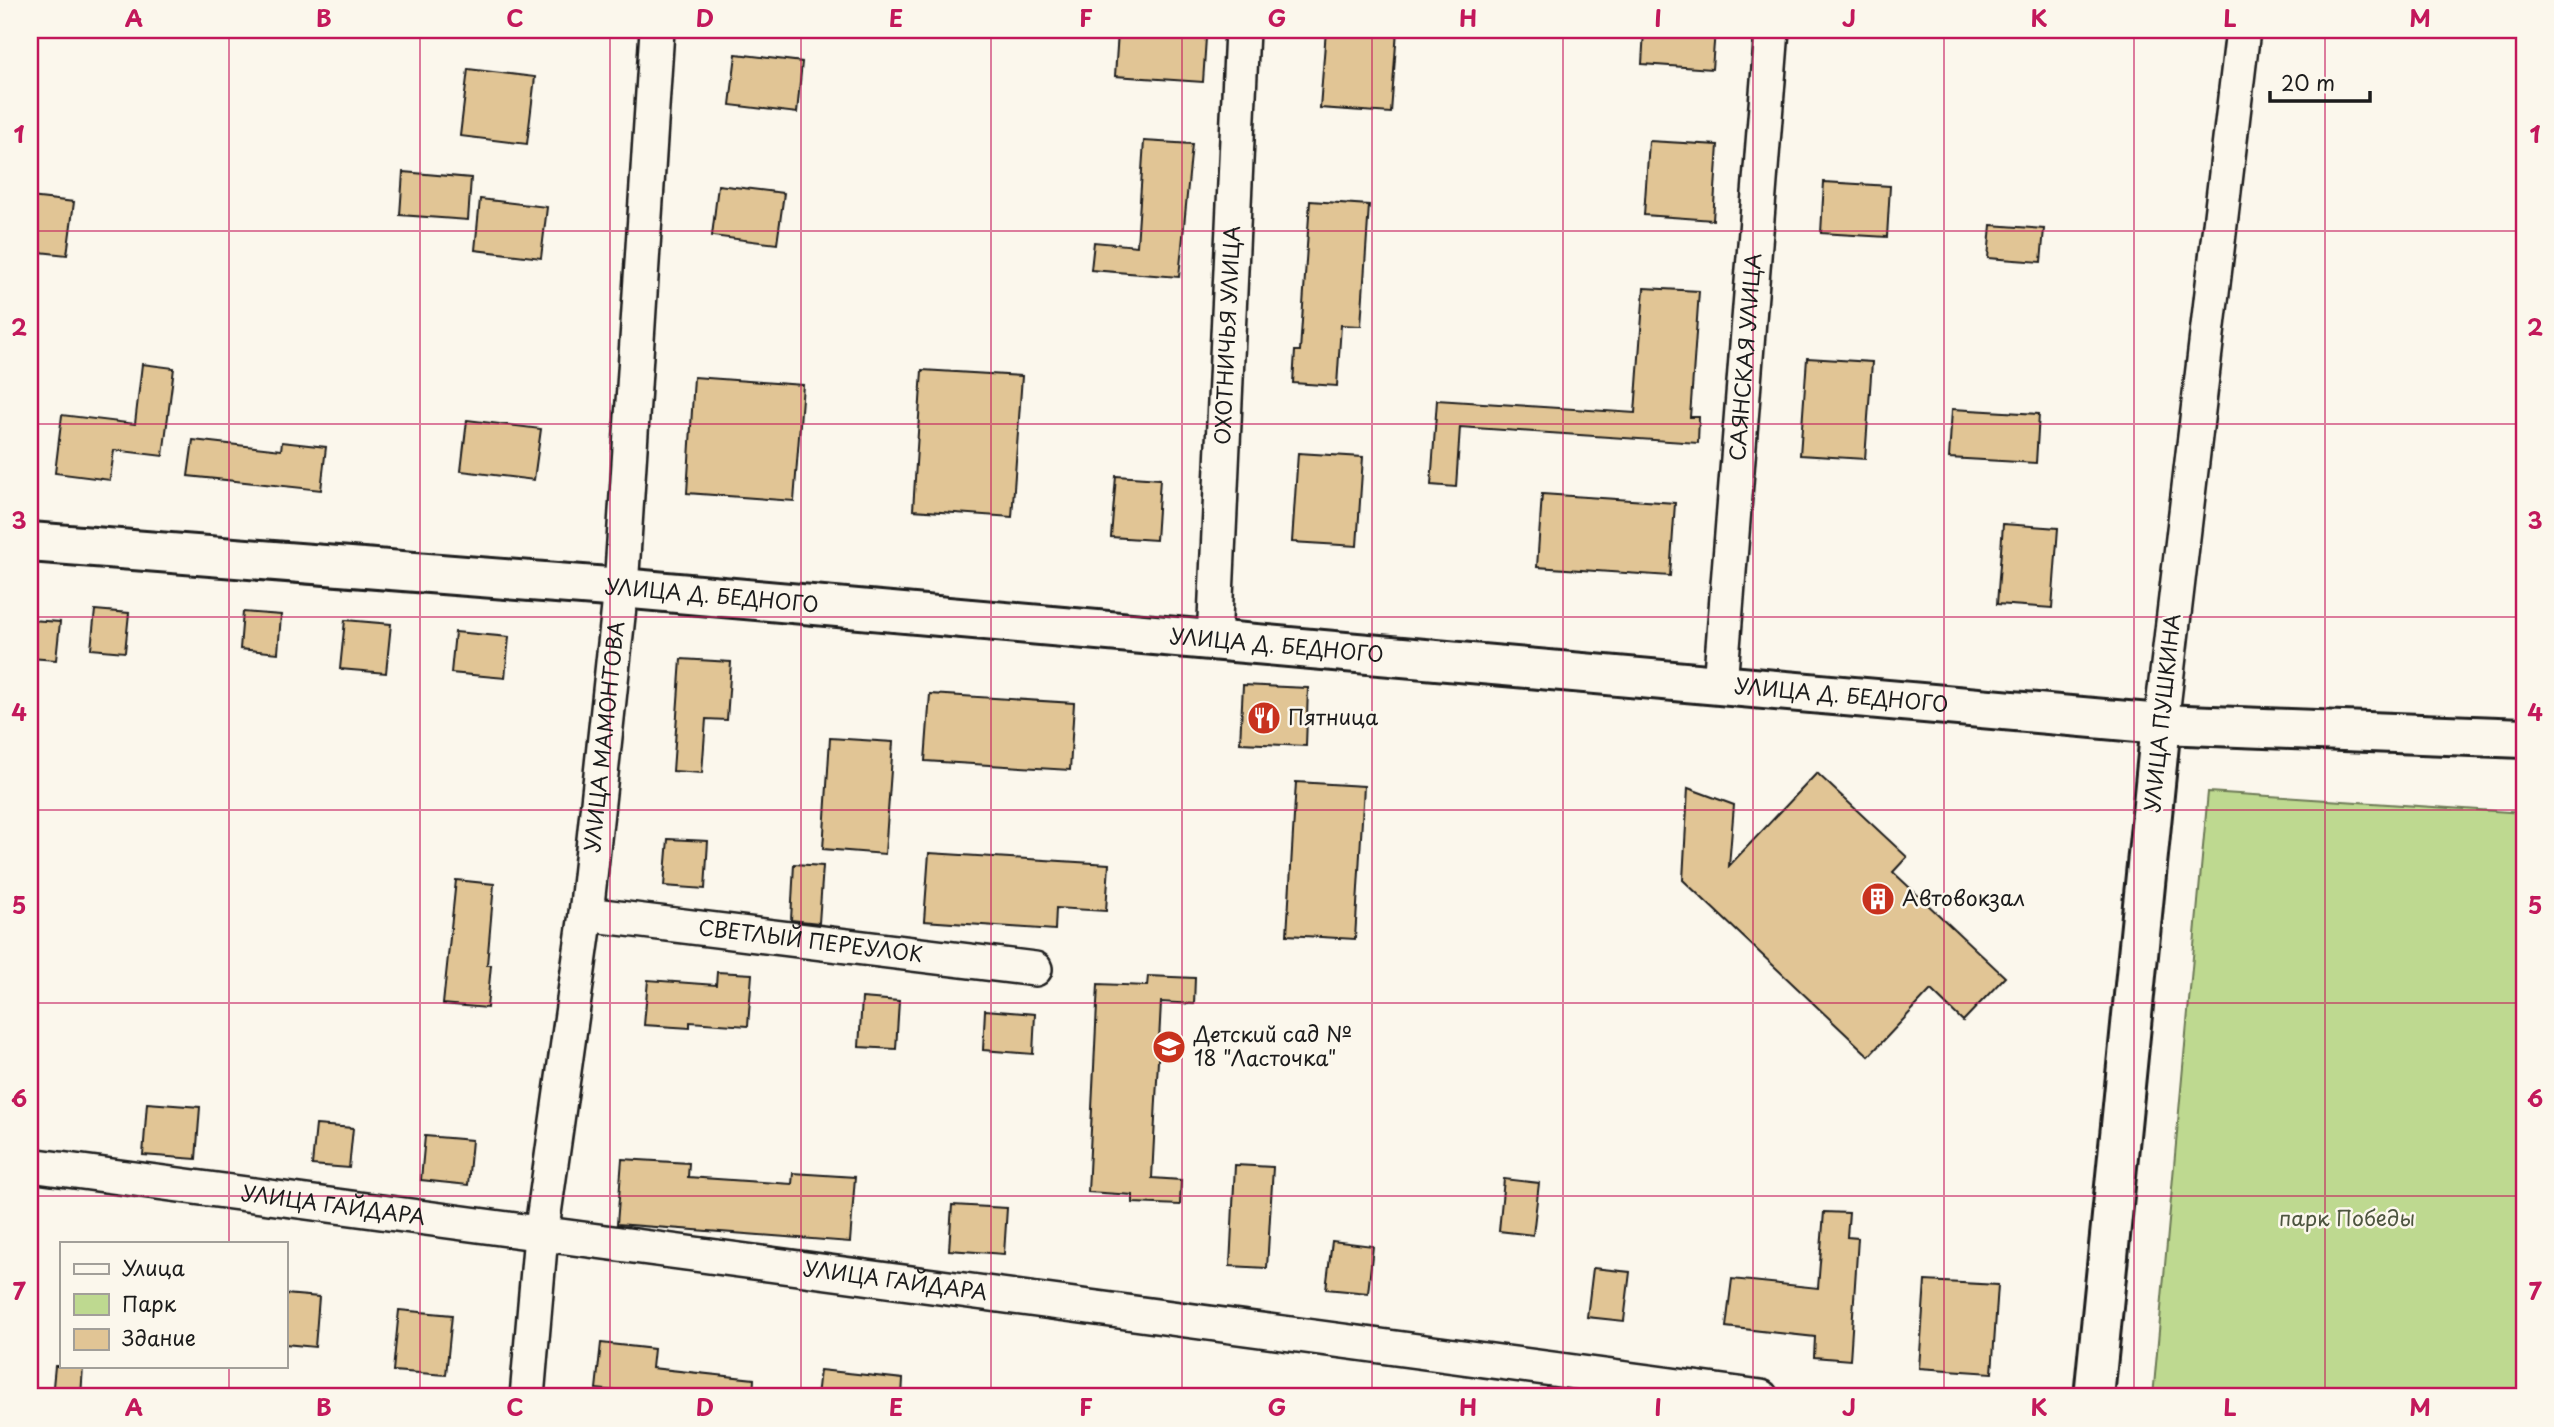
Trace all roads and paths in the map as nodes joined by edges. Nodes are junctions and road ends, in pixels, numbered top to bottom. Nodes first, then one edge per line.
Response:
1 (657, 30) edge
2 (1242, 30) edge
3 (1772, 30) edge
4 (2243, 30) edge
5 (30, 542) edge
6 (621, 588) junction
7 (1214, 640) junction
8 (1720, 685) junction
9 (2161, 724) junction
10 (2524, 738) edge
11 (586, 914) junction
12 (1035, 969) dead end
13 (30, 1165) edge
14 (541, 1235) junction
15 (527, 1397) edge
16 (1761, 1397) edge
17 (2094, 1397) edge

1 - 6 street, УЛИЦА МАМОНТОВА
2 - 7 street, ОХОТНИЧЬЯ УЛИЦА
3 - 8 street, САЯНСКАЯ УЛИЦА
4 - 9 street, УЛИЦА ПУШКИНА
5 - 6 street, УЛИЦА Д. БЕДНОГО
6 - 7 street, УЛИЦА Д. БЕДНОГО
6 - 11 street, УЛИЦА МАМОНТОВА
7 - 8 street, УЛИЦА Д. БЕДНОГО
8 - 9 street, УЛИЦА Д. БЕДНОГО
9 - 10 street, УЛИЦА Д. БЕДНОГО
9 - 17 street, УЛИЦА ПУШКИНА
11 - 12 street, СВЕТЛЫЙ ПЕРЕУЛОК
11 - 14 street, УЛИЦА МАМОНТОВА
13 - 14 street, УЛИЦА ГАЙДАРА
14 - 15 street, УЛИЦА МАМОНТОВА
14 - 16 street, УЛИЦА ГАЙДАРА

